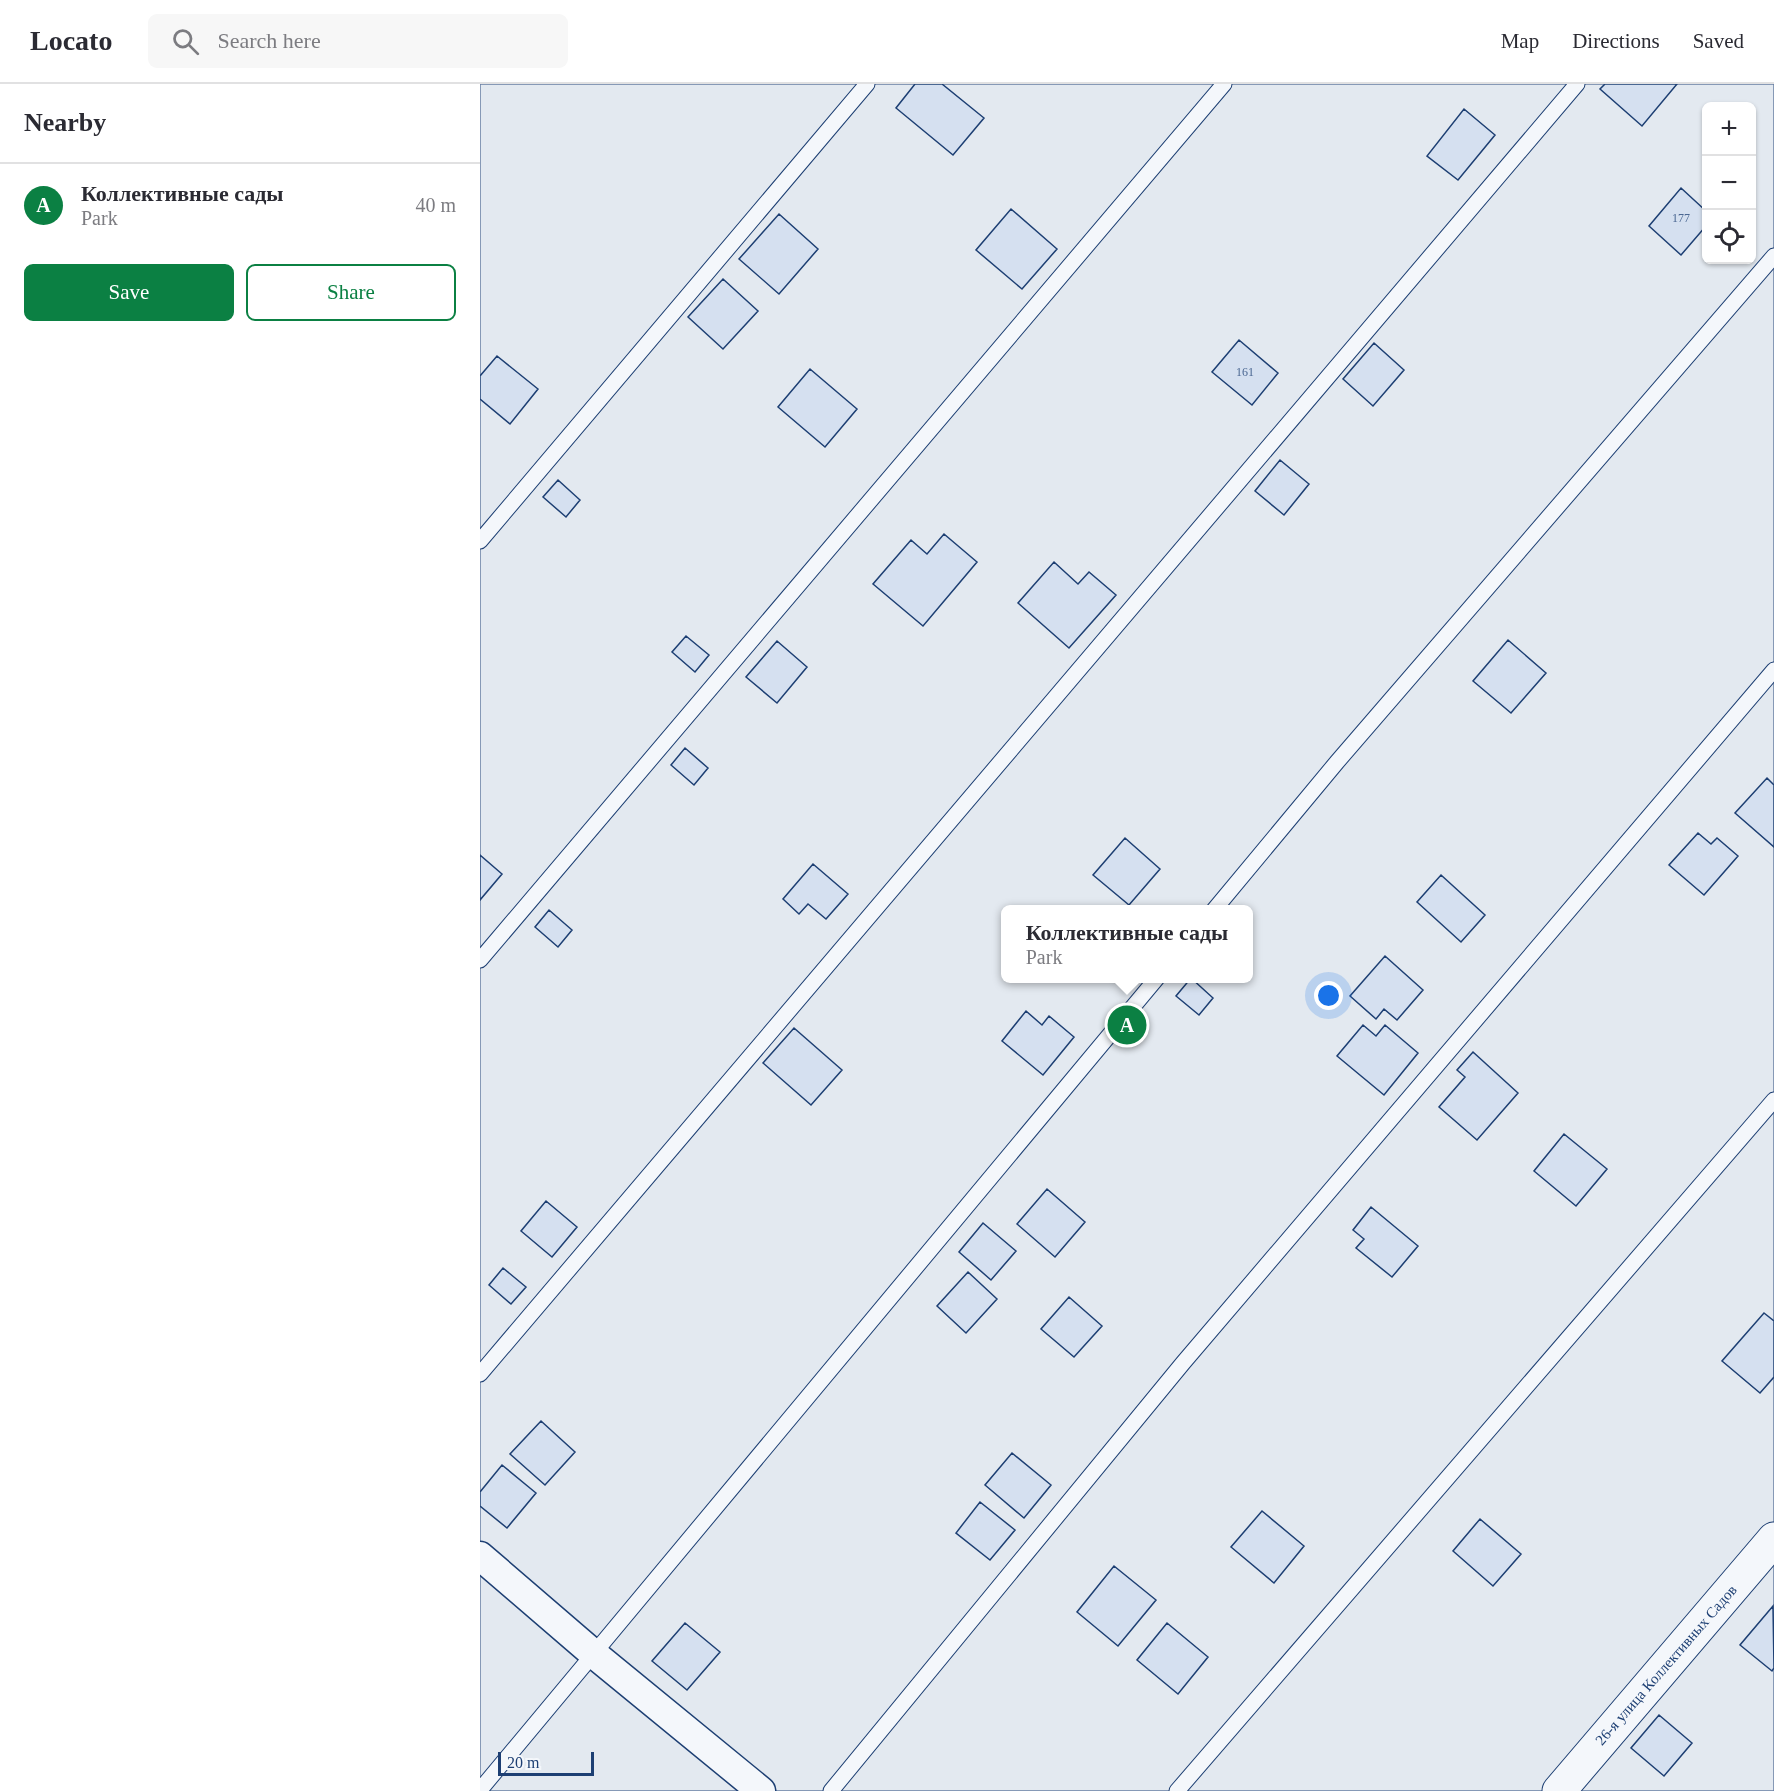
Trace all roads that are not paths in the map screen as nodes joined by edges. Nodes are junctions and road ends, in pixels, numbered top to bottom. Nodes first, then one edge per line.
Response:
1 (867, 84) edge
2 (1224, 84) edge
3 (1577, 84) edge
4 (1774, 256) edge
5 (480, 541) edge
6 (1774, 670) edge
7 (1217, 905) edge
8 (480, 960) edge
9 (1153, 983) edge
10 (1774, 1100) edge
11 (480, 1374) edge
12 (1774, 1539) edge
13 (480, 1556) edge
14 (595, 1655) junction
15 (480, 1790) edge
16 (761, 1791) edge
17 (831, 1791) edge
18 (1177, 1791) edge
19 (1559, 1791) edge

1 - 5 lane
2 - 8 lane
3 - 11 lane
4 - 7 lane
6 - 17 lane
9 - 14 lane
10 - 18 lane
12 - 19 main road, 26-я улица Коллективных Садов
13 - 14 street
14 - 15 lane
14 - 16 street

